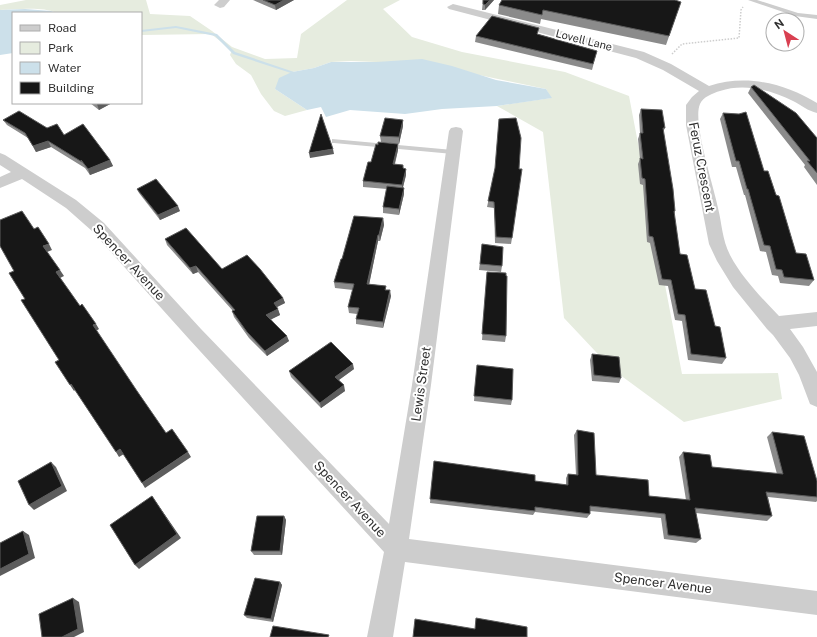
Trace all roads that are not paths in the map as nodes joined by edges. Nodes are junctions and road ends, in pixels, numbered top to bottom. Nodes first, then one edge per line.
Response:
1 (751, 0) edge
2 (453, 7) dead end
3 (817, 17) edge
4 (708, 91) junction
5 (817, 109) edge
6 (456, 131) dead end
7 (334, 141) dead end
8 (453, 152) junction
9 (0, 158) edge
10 (22, 173) junction
11 (0, 184) edge
12 (817, 319) edge
13 (773, 324) junction
14 (817, 398) edge
15 (397, 549) junction
16 (817, 603) edge
17 (380, 637) edge

1 - 3 lane
2 - 4 street, Lovell Lane
4 - 5 street, Feruz Crescent
4 - 13 street, Feruz Crescent
6 - 8 street, Lewis Street
7 - 8 lane
8 - 15 street, Lewis Street
9 - 10 street, Spencer Avenue
10 - 11 street
10 - 15 street, Spencer Avenue
12 - 13 street
13 - 14 street, Feruz Crescent
15 - 16 street, Spencer Avenue
15 - 17 street, Lewis Street

